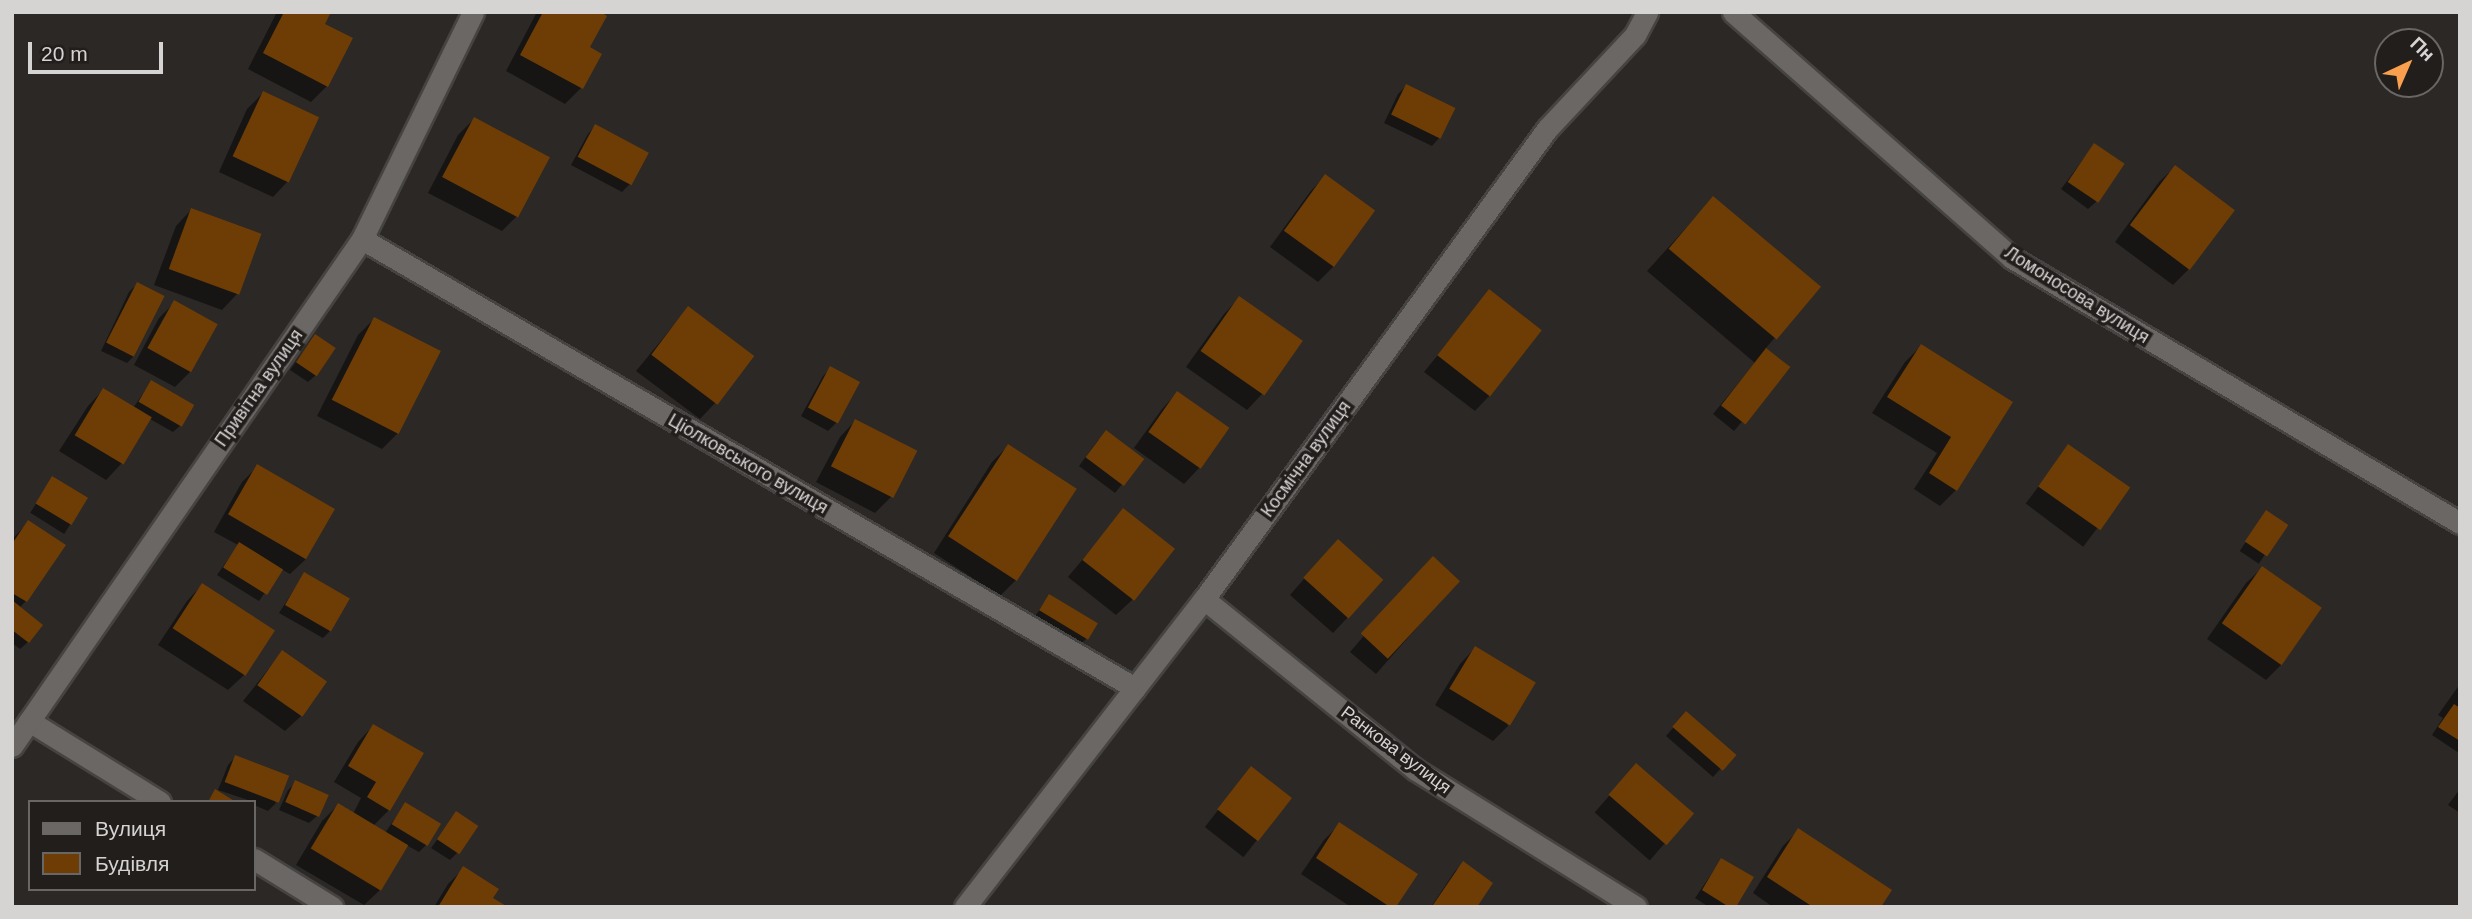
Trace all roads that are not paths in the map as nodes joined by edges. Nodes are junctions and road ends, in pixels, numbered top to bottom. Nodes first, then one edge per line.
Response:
1 (473, 12) edge
2 (1647, 12) edge
3 (1733, 12) edge
4 (362, 239) junction
5 (2460, 523) edge
6 (1204, 599) junction
7 (1135, 688) junction
8 (29, 722) junction
9 (12, 746) edge
10 (157, 800) edge
11 (256, 860) edge
12 (332, 907) edge
13 (965, 907) edge
14 (1636, 907) edge

1 - 4 street, Привітна вулиця
2 - 6 street, Космічна вулиця
3 - 5 street, Ломоносова вулиця
4 - 7 street, Ціолковського вулиця
4 - 8 street, Привітна вулиця
6 - 7 street, Космічна вулиця
6 - 14 street, Ранкова вулиця
7 - 13 street, Космічна вулиця
8 - 9 street, Привітна вулиця
8 - 10 street
11 - 12 street

